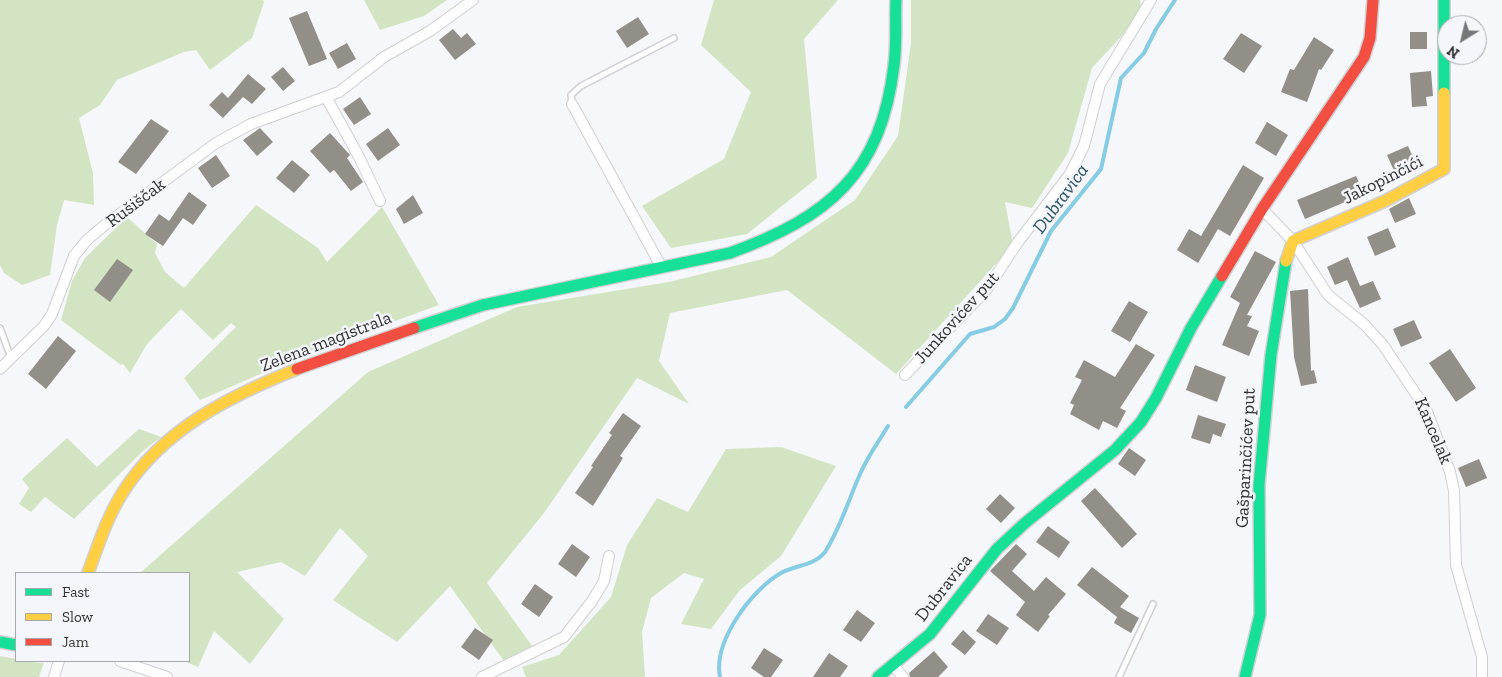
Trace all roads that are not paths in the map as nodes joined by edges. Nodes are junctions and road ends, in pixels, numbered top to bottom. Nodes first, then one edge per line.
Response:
1 (473, 0) edge
2 (1151, 0) edge
3 (1373, 0) edge
4 (1444, 0) edge
5 (893, 1) edge
6 (674, 38) dead end
7 (326, 97) junction
8 (572, 104) joint
9 (380, 201) dead end
10 (1262, 209) junction
11 (1293, 242) junction
12 (662, 268) junction
13 (0, 328) edge
14 (11, 359) junction
15 (0, 369) edge
16 (905, 375) dead end
17 (609, 556) dead end
18 (88, 572) edge
19 (1153, 604) dead end
20 (0, 642) edge
21 (15, 646) edge
22 (59, 662) edge
23 (123, 662) edge
24 (893, 665) junction
25 (54, 677) edge
26 (166, 677) edge
27 (482, 677) edge
28 (878, 677) edge
29 (903, 677) edge
30 (1119, 677) edge
31 (1244, 677) edge
32 (1482, 677) edge

1 - 7 street, Rušiščak
2 - 16 street, Junkovićev put
3 - 10 street, Dubravica
4 - 11 street, Jakopinčići
5 - 12 street, Zelena magistrala
6 - 8 lane
7 - 9 street
7 - 14 street, Rušiščak
8 - 12 street
10 - 11 street, Kancelak
10 - 24 street, Dubravica
11 - 31 street, Gašparinčićev put
11 - 32 street, Kancelak
12 - 18 street, Zelena magistrala
13 - 14 lane
14 - 15 street, Rušiščak
17 - 27 street
19 - 30 lane
20 - 21 street
22 - 25 street
23 - 26 street
24 - 28 street, Dubravica
24 - 29 street

